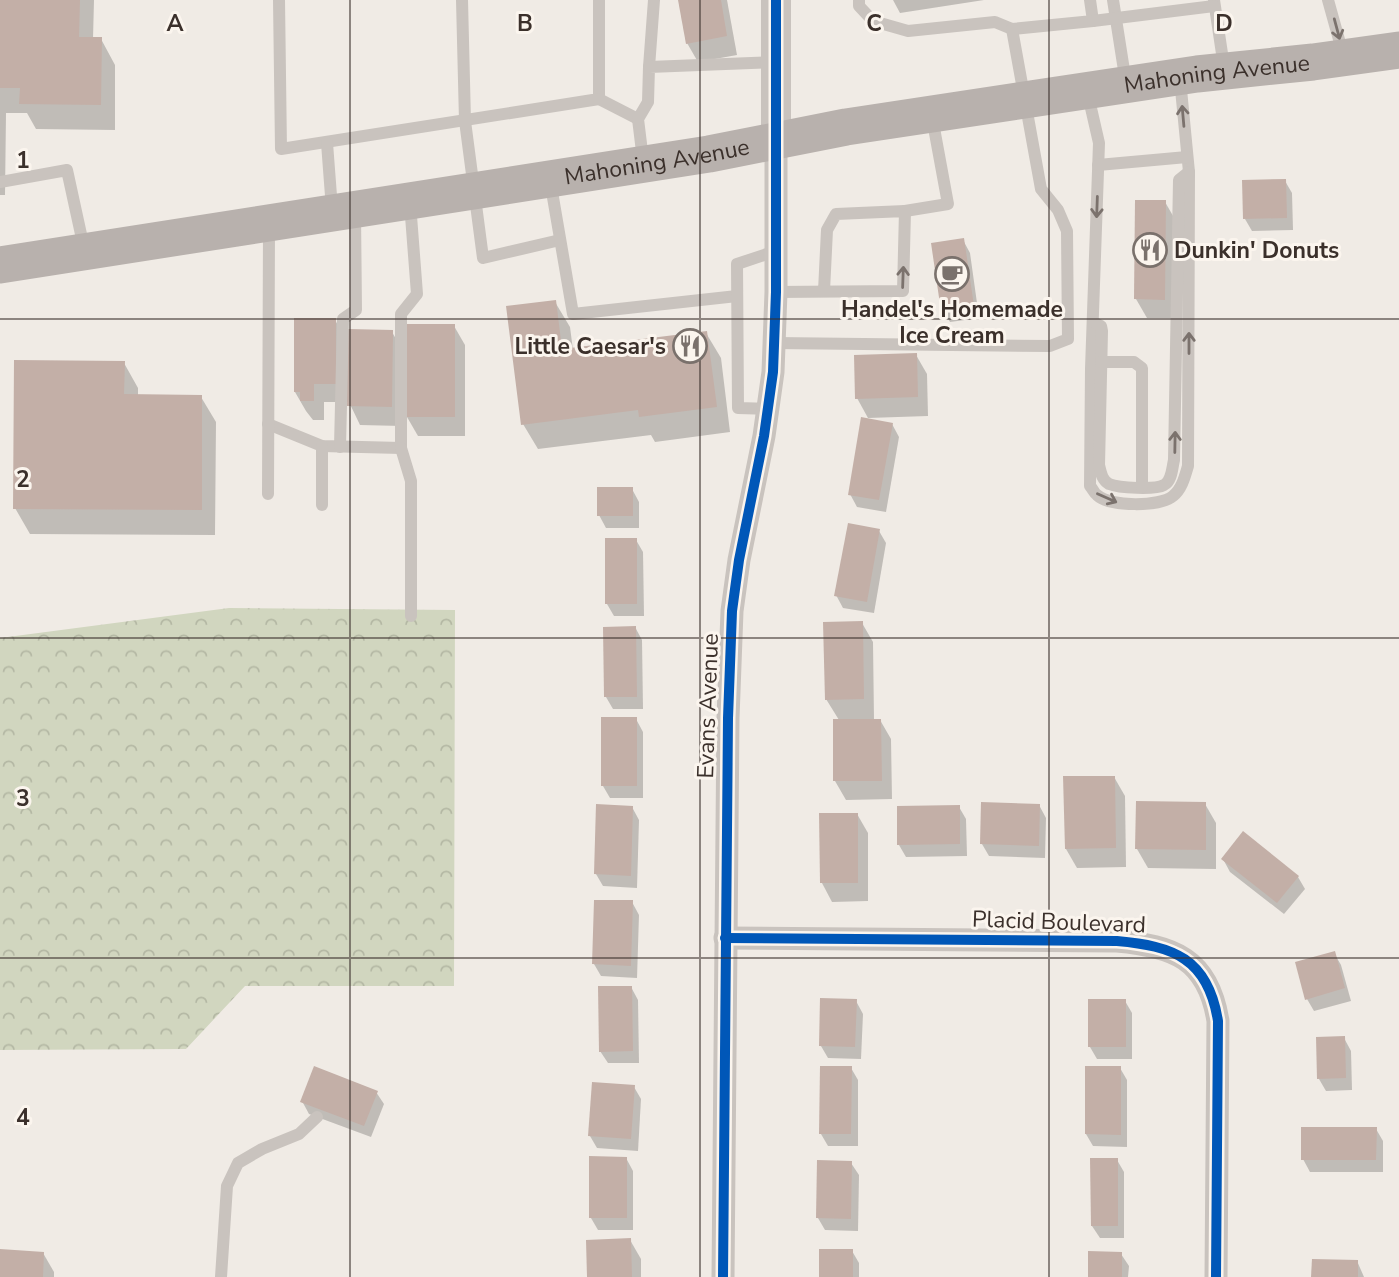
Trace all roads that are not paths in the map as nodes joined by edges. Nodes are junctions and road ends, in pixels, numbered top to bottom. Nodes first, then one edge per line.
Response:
1 (279, 0) edge
2 (462, 0) edge
3 (599, 0) edge
4 (654, 0) edge
5 (776, 0) edge
6 (859, 0) edge
7 (1090, 0) edge
8 (1113, 0) edge
9 (1328, 0) edge
10 (1214, 3) edge
11 (1115, 20) junction
12 (1093, 21) junction
13 (1012, 29) junction
14 (1399, 50) edge
15 (1344, 58) junction
16 (776, 62) junction
17 (649, 67) junction
18 (1225, 71) junction
19 (1180, 77) junction
20 (1126, 85) junction
21 (1087, 91) junction
22 (599, 99) junction
23 (1026, 100) junction
24 (931, 114) junction
25 (638, 119) junction
26 (465, 121) junction
27 (776, 141) junction
28 (327, 143) junction
29 (1187, 157) junction
30 (643, 164) junction
31 (1098, 165) junction
32 (1189, 172) junction
33 (549, 179) junction
34 (0, 182) edge
35 (475, 191) junction
36 (410, 201) junction
37 (344, 211) junction
38 (905, 211) junction
39 (269, 223) junction
40 (560, 240) junction
41 (776, 251) junction
42 (85, 252) junction
43 (0, 265) edge
44 (824, 291) junction
45 (776, 292) junction
46 (737, 296) junction
47 (1093, 323) junction
48 (775, 343) junction
49 (1101, 362) junction
50 (768, 409) junction
51 (268, 424) junction
52 (322, 446) junction
53 (340, 447) junction
54 (401, 448) junction
55 (1142, 487) junction
56 (268, 494) dead end
57 (322, 505) dead end
58 (411, 616) dead end
59 (725, 938) junction
60 (317, 1117) dead end
61 (221, 1277) edge
62 (723, 1277) edge
63 (1216, 1277) edge

1 - 28 lane
2 - 26 lane
3 - 22 lane
4 - 17 lane
5 - 16 street
6 - 13 lane
7 - 12 lane
8 - 11 lane
9 -> 15 lane
10 - 11 lane
10 - 18 lane
11 - 12 lane
11 - 20 lane
12 - 13 lane
13 - 23 lane
14 - 15 main road, Mahoning Avenue
15 - 18 main road, Mahoning Avenue
16 - 17 lane
16 - 27 street
17 - 25 lane
18 - 19 main road, Mahoning Avenue
19 - 20 main road, Mahoning Avenue
29 -> 19 lane
20 - 21 main road, Mahoning Avenue
21 - 23 main road, Mahoning Avenue
21 - 31 lane
22 - 25 lane
22 - 26 lane
23 - 24 main road, Mahoning Avenue
23 - 48 lane
24 - 27 main road, Mahoning Avenue
24 - 38 lane
25 - 30 lane
26 - 28 lane
26 - 35 lane
27 - 30 main road, Mahoning Avenue
27 - 41 street, Evans Avenue
28 - 37 lane
29 - 31 lane
29 - 32 lane
30 - 33 main road, Mahoning Avenue
31 -> 47 lane
47 -> 32 lane
55 -> 32 lane
33 - 35 main road, Mahoning Avenue
33 - 40 lane
34 - 42 lane
35 - 36 main road, Mahoning Avenue
35 - 40 lane
36 - 37 main road, Mahoning Avenue
36 - 54 lane
37 - 39 main road, Mahoning Avenue
37 - 53 lane
38 - 44 lane
44 -> 38 lane
39 - 42 main road, Mahoning Avenue
39 - 51 lane
40 - 46 lane
41 - 45 street, Evans Avenue
41 - 46 lane
42 - 43 main road, Mahoning Avenue
44 - 45 lane
45 - 48 street, Evans Avenue
46 - 50 lane
47 - 49 lane
48 - 50 street, Evans Avenue
49 - 55 lane
49 - 55 lane
50 - 59 street, Evans Avenue
51 - 52 lane
51 - 56 lane
52 - 53 lane
52 - 57 lane
53 - 54 lane
54 - 58 lane
59 - 62 street, Evans Avenue
59 - 63 street, Placid Boulevard
60 - 61 lane

